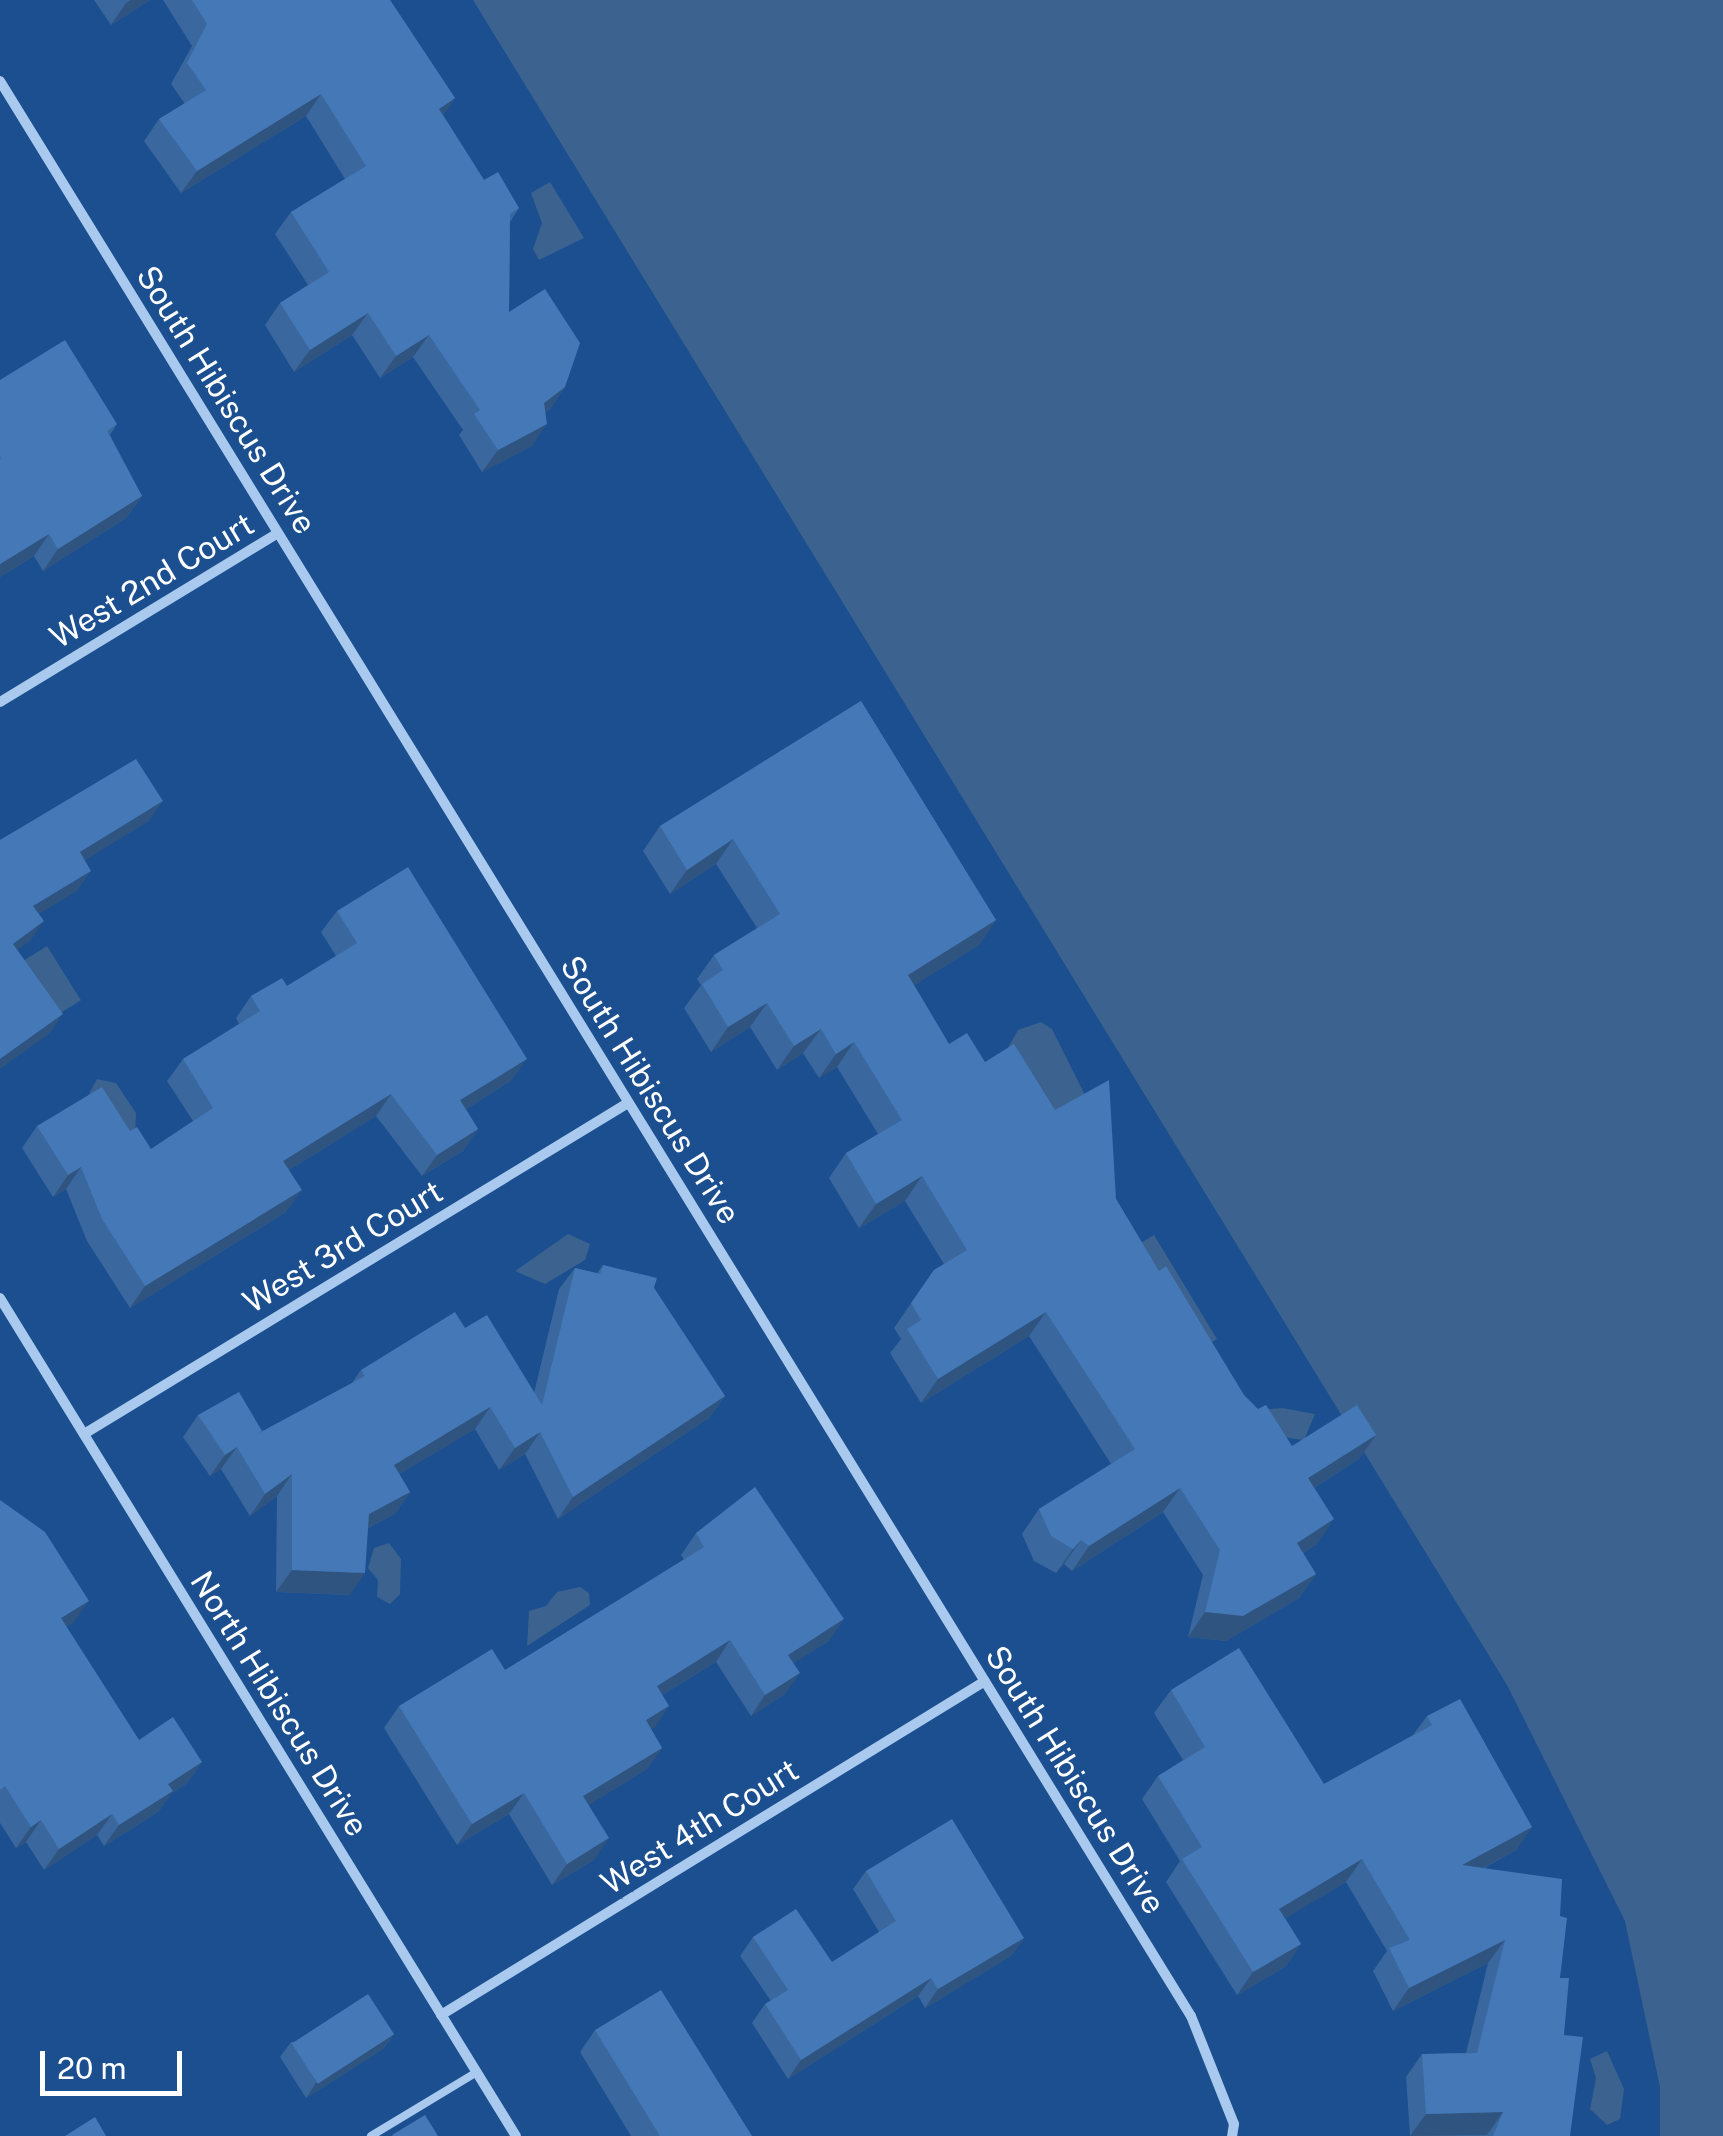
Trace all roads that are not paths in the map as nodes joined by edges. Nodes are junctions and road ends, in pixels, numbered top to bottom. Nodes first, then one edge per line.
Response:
1 (0, 81) edge
2 (278, 533) junction
3 (0, 702) edge
4 (628, 1102) junction
5 (0, 1298) edge
6 (84, 1434) junction
7 (985, 1681) junction
8 (441, 2015) junction
9 (477, 2072) junction
10 (370, 2136) edge
11 (516, 2136) edge
12 (1232, 2136) edge

1 - 2 street, South Hibiscus Drive
2 - 3 street, West 2nd Court
2 - 4 street, South Hibiscus Drive
4 - 6 street, West 3rd Court
4 - 7 street, South Hibiscus Drive
5 - 6 street, North Hibiscus Drive
6 - 8 street, North Hibiscus Drive
7 - 8 street, West 4th Court
7 - 12 street, South Hibiscus Drive
8 - 9 street, North Hibiscus Drive
9 - 10 lane
9 - 11 street, North Hibiscus Drive

